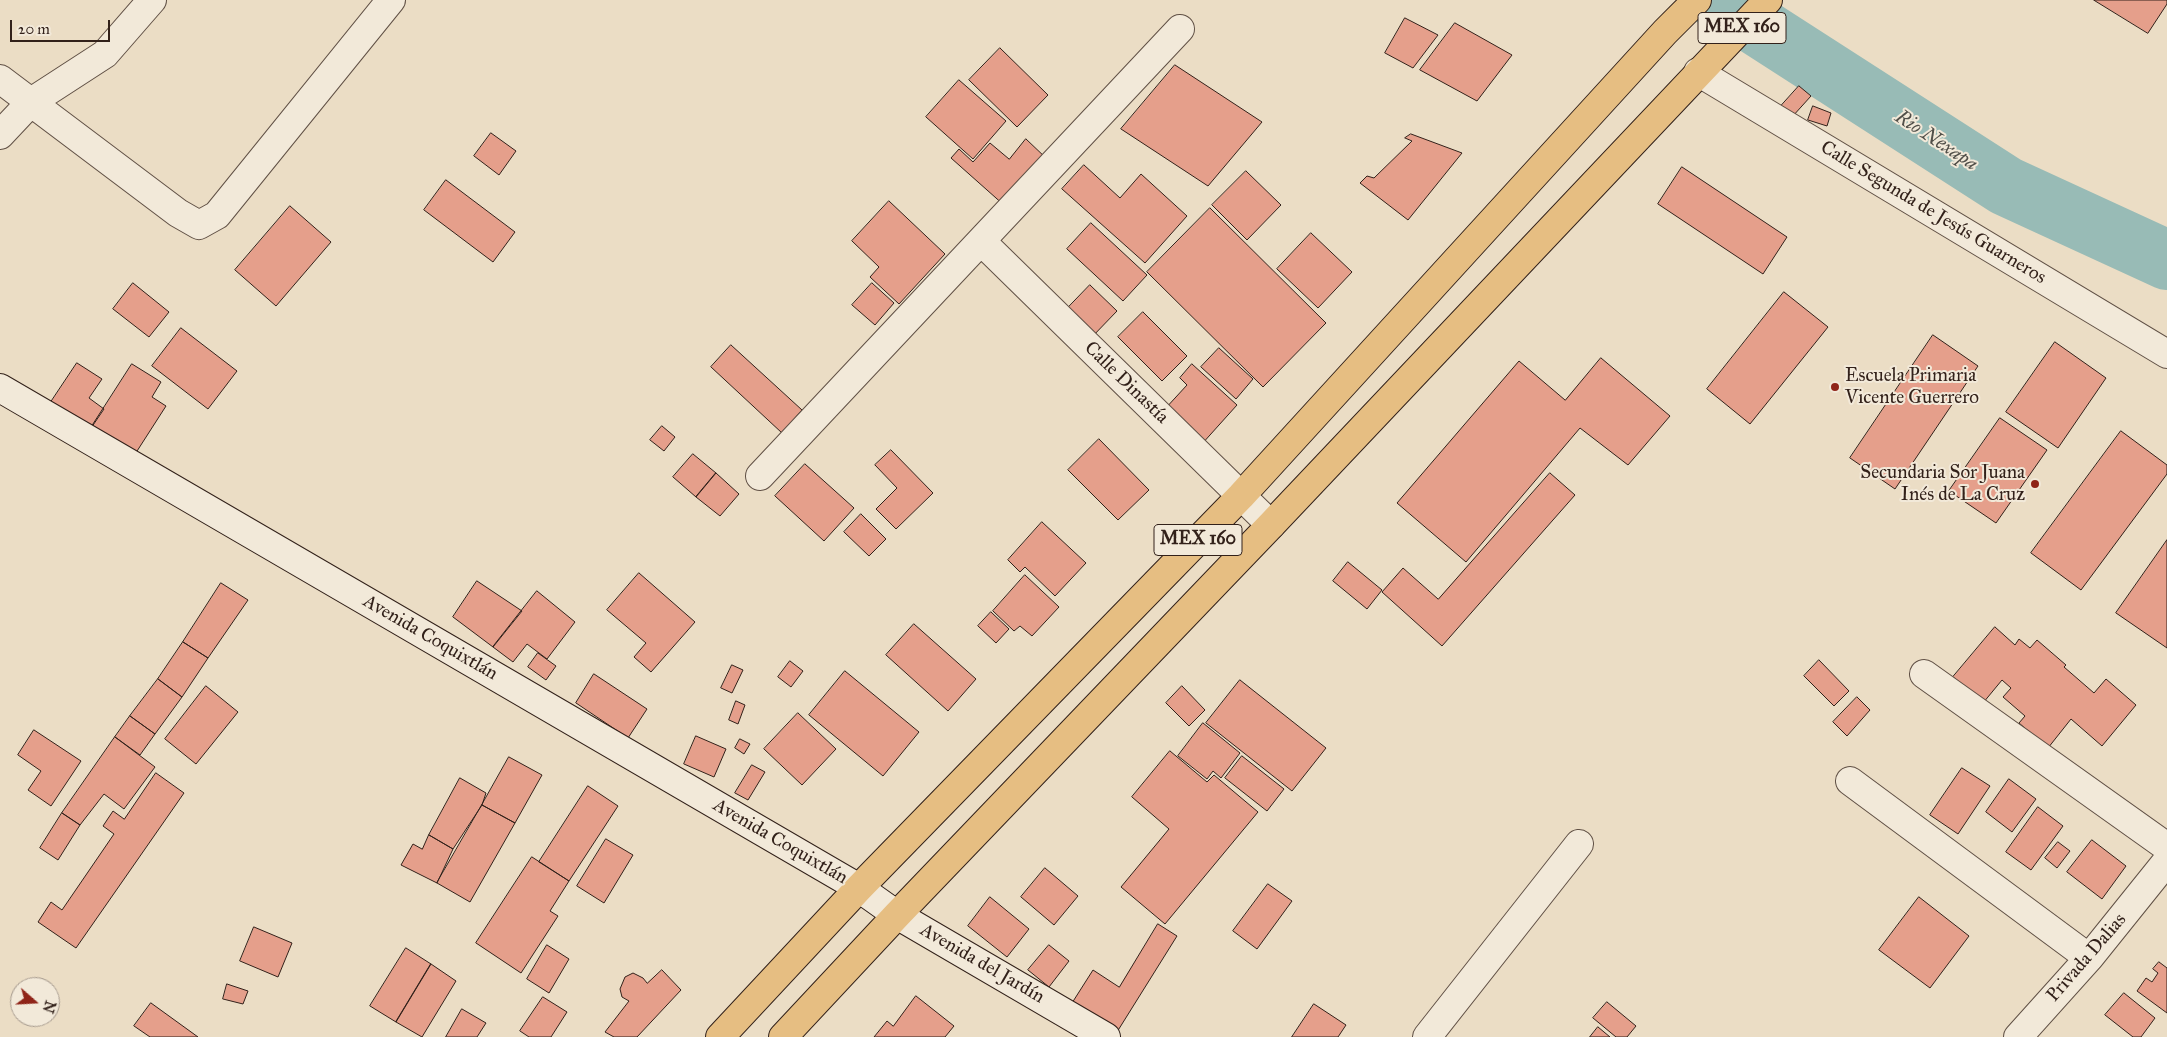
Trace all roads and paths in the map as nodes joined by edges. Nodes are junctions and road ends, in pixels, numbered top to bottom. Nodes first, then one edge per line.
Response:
1 (152, 0) edge
2 (391, 0) edge
3 (1696, 0) edge
4 (1768, 0) edge
5 (1180, 30) dead end
6 (1707, 64) junction
7 (0, 80) edge
8 (31, 102) junction
9 (0, 136) edge
10 (981, 241) junction
11 (2167, 354) edge
12 (0, 388) edge
13 (760, 476) dead end
14 (1241, 496) junction
15 (1271, 525) junction
16 (1924, 674) dead end
17 (1850, 781) dead end
18 (1579, 844) dead end
19 (2167, 846) edge
20 (2163, 875) edge
21 (860, 888) junction
22 (897, 915) junction
23 (2089, 958) junction
24 (720, 1037) edge
25 (783, 1037) edge
26 (1106, 1037) edge
27 (1427, 1037) edge
28 (2018, 1037) edge

1 - 8 street
2 - 8 street
3 - 14 main road, MEX 160
4 - 6 main road, MEX 160
5 - 10 street
6 - 11 street, Calle Segunda de Jesús Guarneros
6 - 15 main road, MEX 160
7 - 8 street
8 - 9 street
10 - 13 street
10 - 14 street, Calle Dinastía
12 - 21 street, Avenida Coquixtlán
14 - 15 street, Calle Dinastía
14 - 21 main road, MEX 160
15 - 22 main road, MEX 160
16 - 19 street
17 - 23 street
18 - 27 street
20 - 23 street, Privada Dalias
21 - 22 street, Avenida del Jardín
21 - 24 main road, MEX 160
22 - 25 main road, MEX 160
22 - 26 street, Avenida del Jardín
23 - 28 street, Privada Dalias

